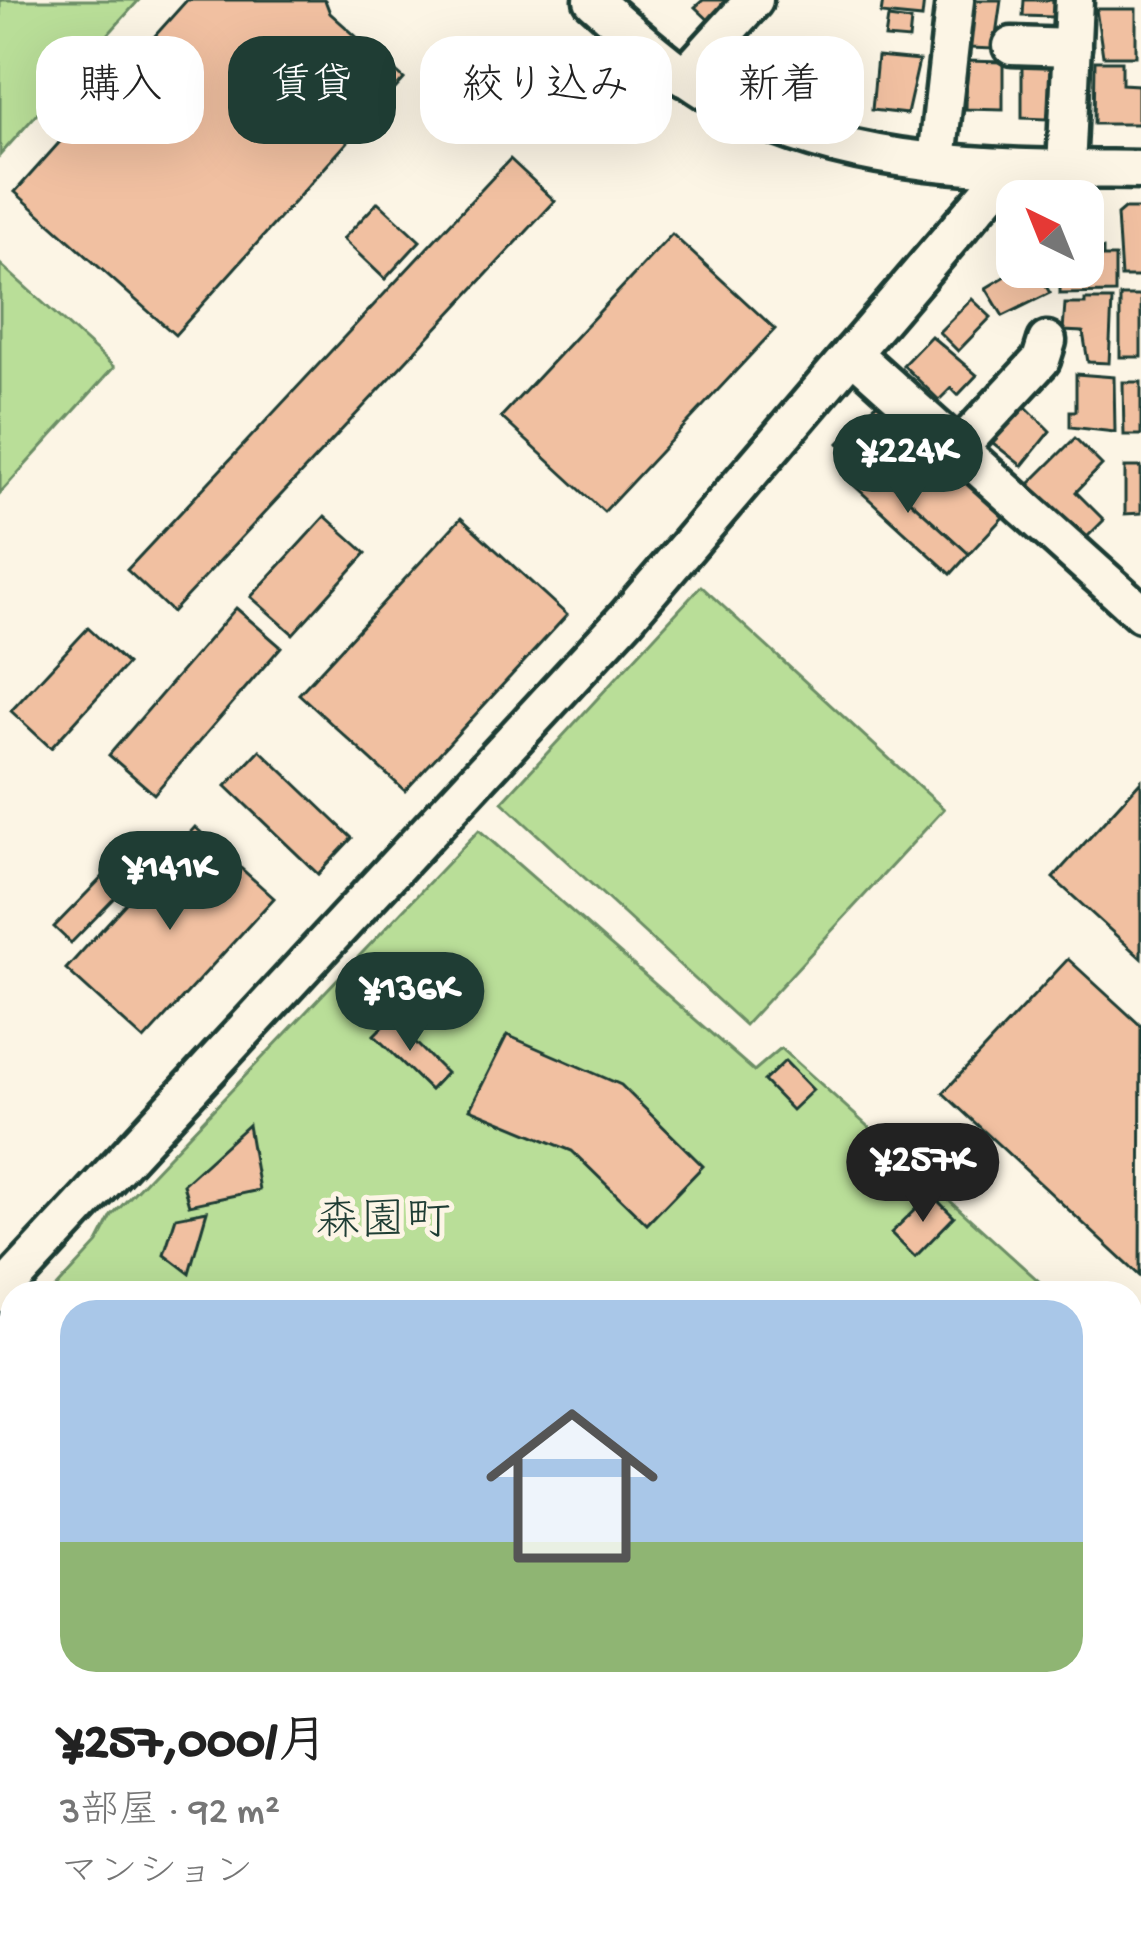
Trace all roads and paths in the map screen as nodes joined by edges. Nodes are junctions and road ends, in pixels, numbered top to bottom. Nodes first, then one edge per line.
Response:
1 (593, 0) edge
2 (754, 0) edge
3 (955, 0) edge
4 (1074, 0) edge
5 (1012, 46) dead end
6 (1072, 48) junction
7 (684, 76) junction
8 (937, 160) junction
9 (1010, 168) junction
10 (1066, 169) junction
11 (1141, 170) edge
12 (1047, 341) dead end
13 (852, 353) junction
14 (958, 448) junction
15 (1141, 613) edge
16 (12, 1281) edge

1 - 7 street
2 - 7 street
3 - 8 street
4 - 6 street
5 - 6 street
6 - 10 street
7 - 8 street
8 - 9 street
9 - 10 street
9 - 13 street
10 - 11 street
12 - 14 street
13 - 14 street
13 - 16 street
14 - 15 street

